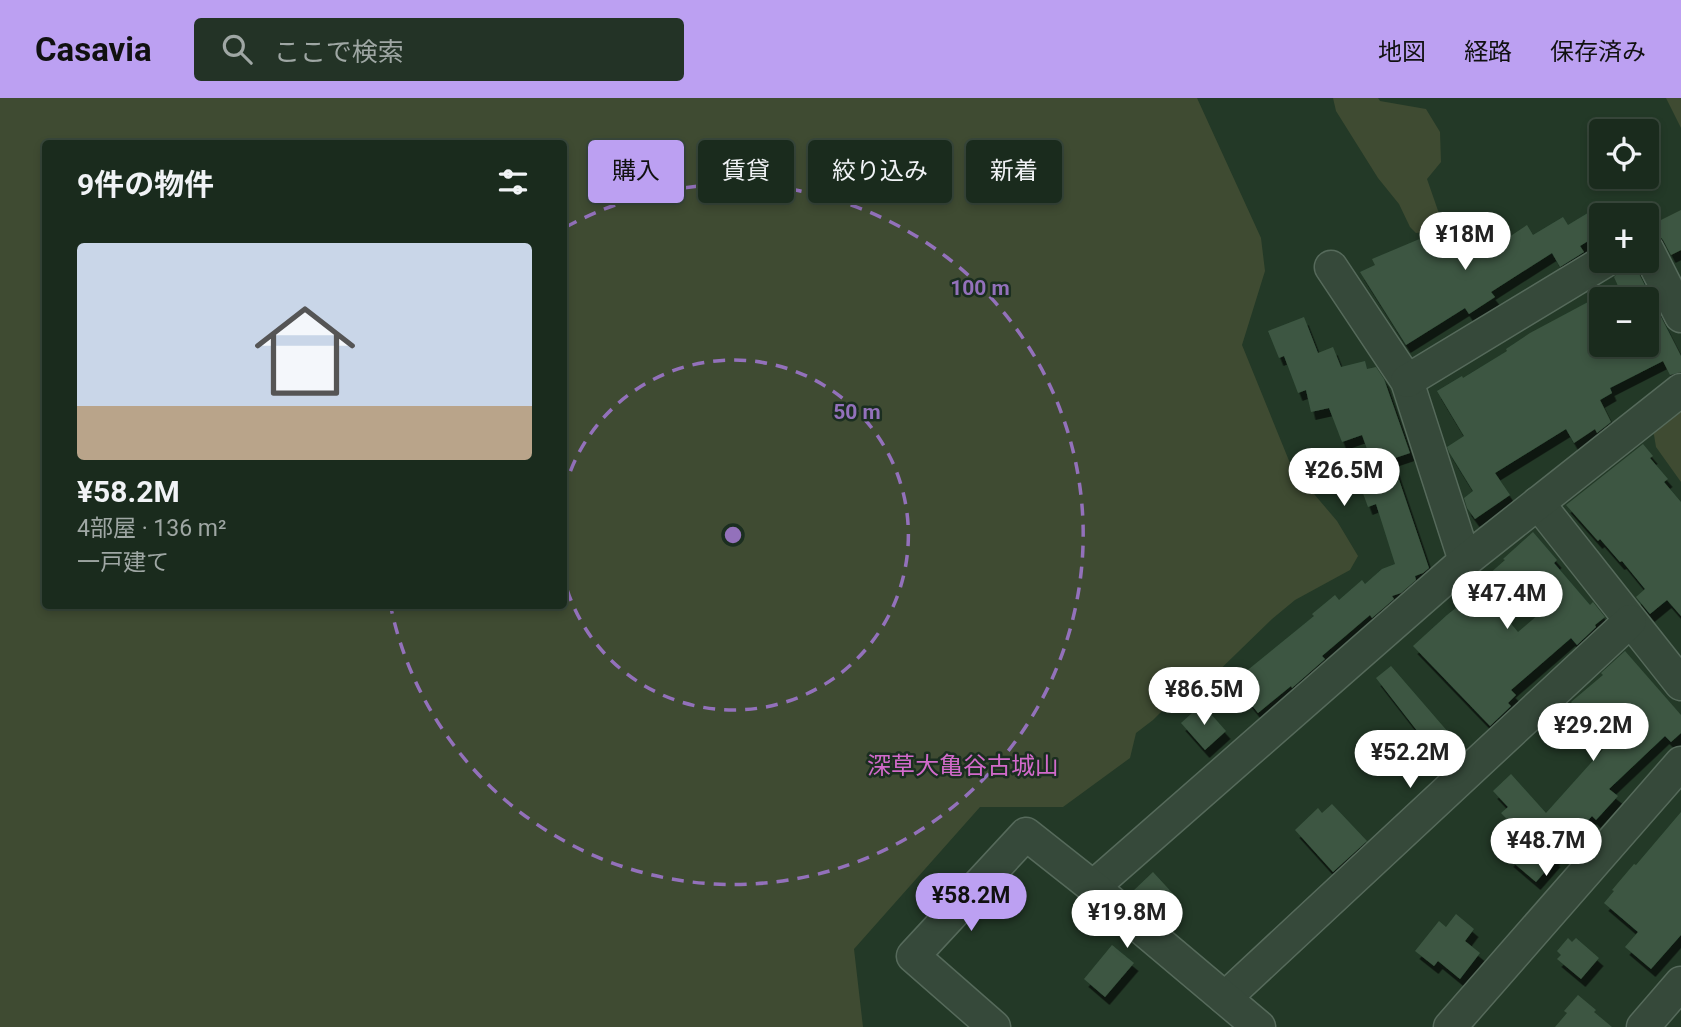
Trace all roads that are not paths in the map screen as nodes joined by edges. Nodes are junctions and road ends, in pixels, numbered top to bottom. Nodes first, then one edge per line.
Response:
1 (1331, 267) dead end
2 (1589, 271) edge
3 (1659, 273) edge
4 (1681, 316) edge
5 (1407, 381) junction
6 (1681, 390) edge
7 (1538, 503) junction
8 (1465, 561) junction
9 (1630, 621) junction
10 (1681, 684) edge
11 (1681, 763) edge
12 (1093, 887) junction
13 (1681, 983) edge
14 (1225, 998) junction
15 (994, 1027) edge
16 (1259, 1027) edge
17 (1450, 1027) edge
18 (1643, 1027) edge

1 - 5 street
2 - 5 street
3 - 4 street
5 - 8 street
6 - 7 street
7 - 8 street
7 - 9 street
8 - 12 street
9 - 10 street
9 - 14 street
11 - 17 street
12 - 14 street
12 - 15 street
13 - 18 street
14 - 16 street

